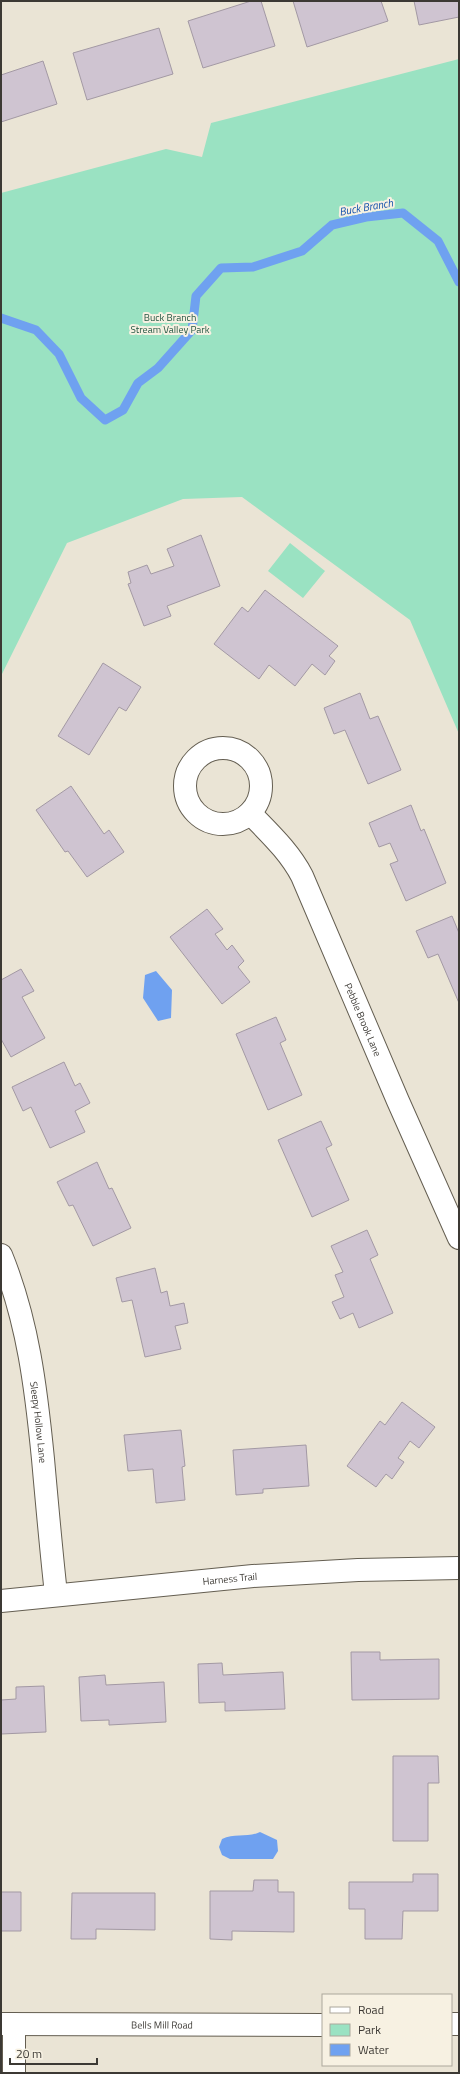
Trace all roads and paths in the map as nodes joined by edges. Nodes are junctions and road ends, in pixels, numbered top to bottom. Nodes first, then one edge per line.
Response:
1 (250, 813) dead end
2 (459, 1238) edge
3 (1, 1255) edge
4 (459, 1568) edge
5 (56, 1594) junction
6 (1, 1601) edge
7 (7, 2024) edge
8 (322, 2025) edge
9 (14, 2073) edge

1 - 2 street, Pebble Brook Lane
3 - 5 street, Sleepy Hollow Lane
4 - 5 street, Harness Trail
5 - 6 street, Harness Trail
7 - 8 street, Bells Mill Road
7 - 9 street

